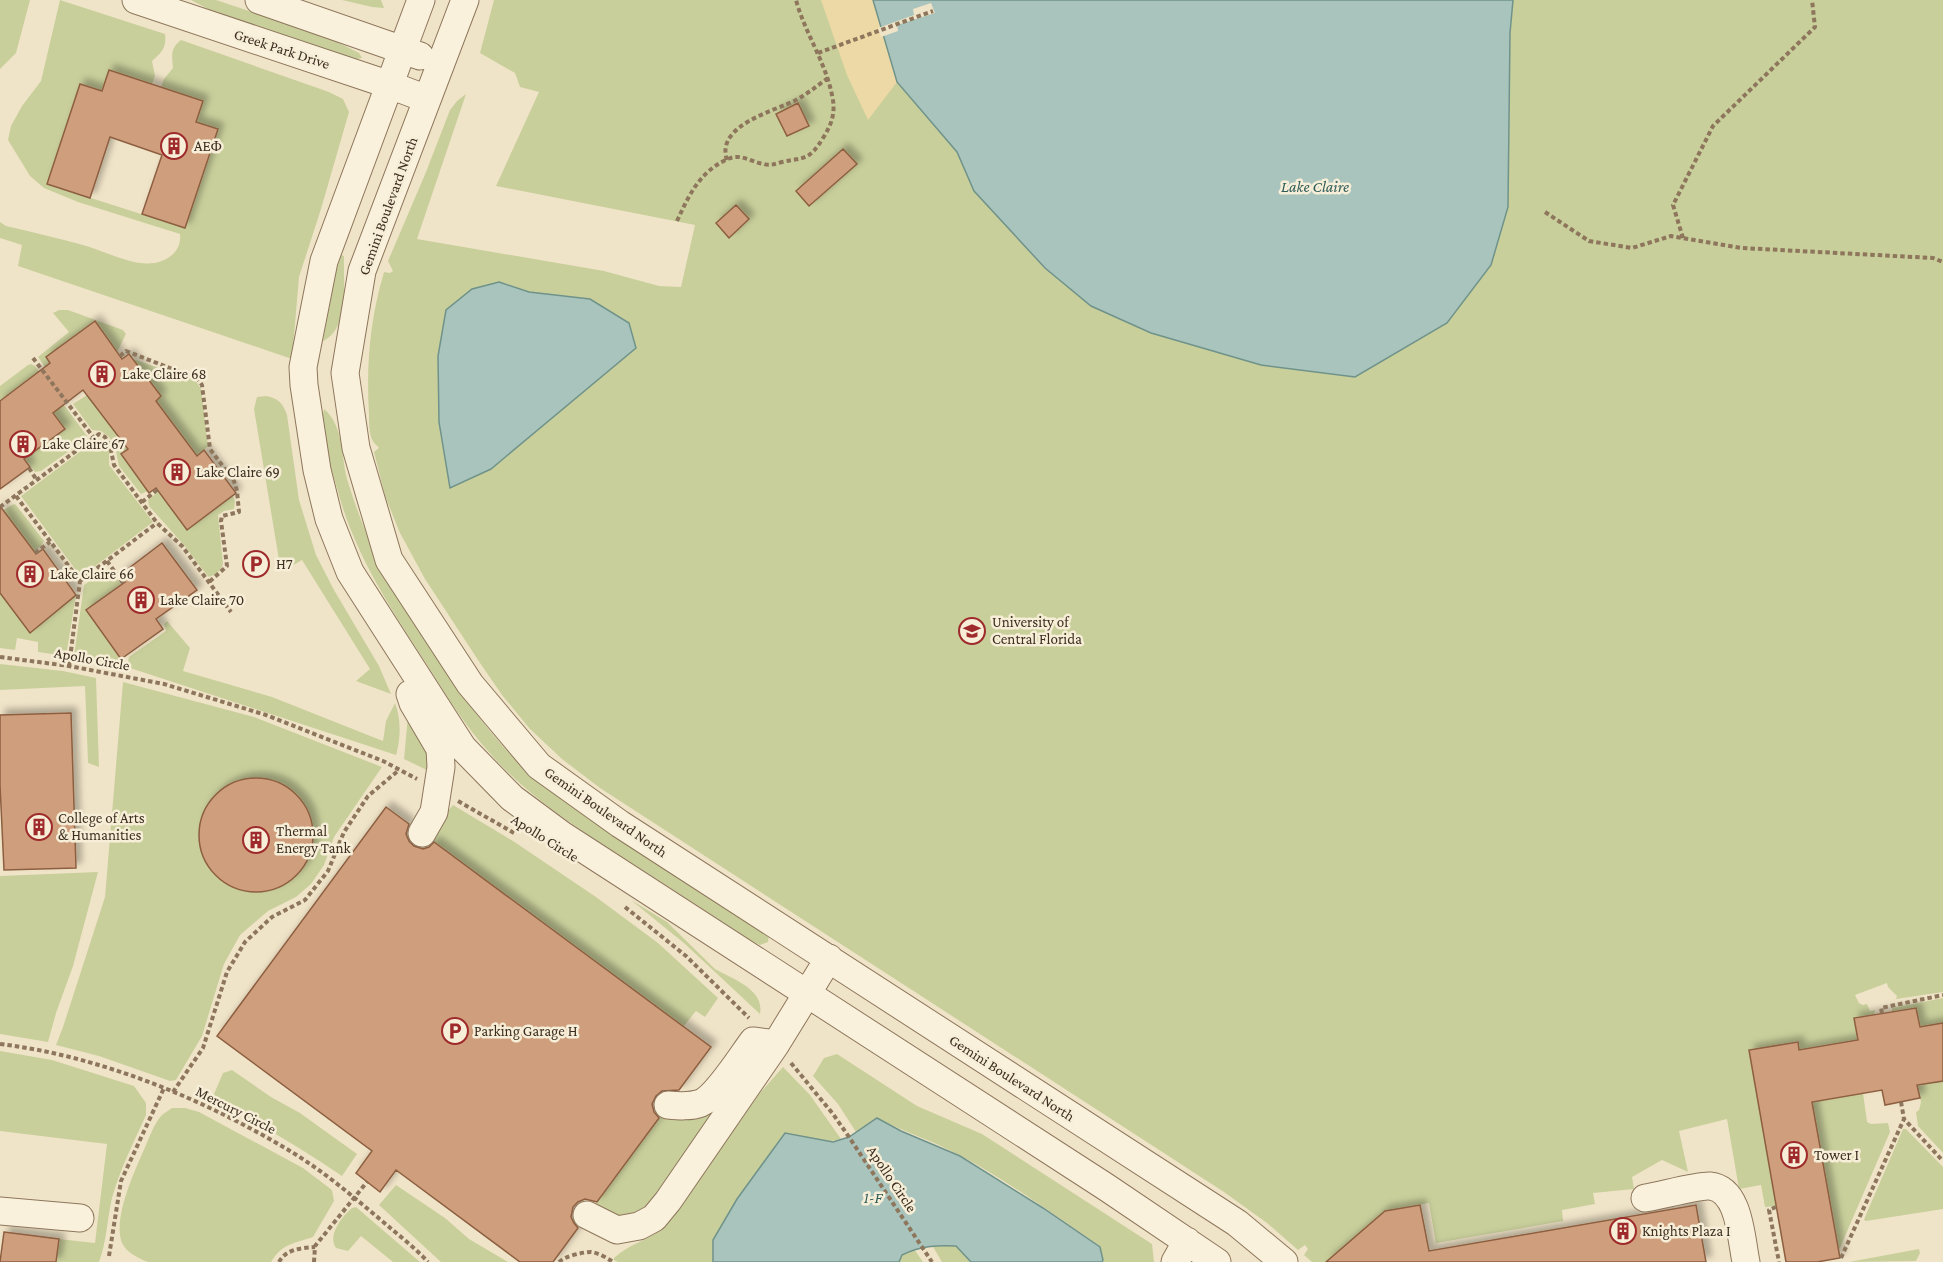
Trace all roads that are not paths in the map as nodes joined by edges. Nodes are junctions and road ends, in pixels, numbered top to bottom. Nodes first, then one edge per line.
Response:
1 (136, 0) edge
2 (259, 0) edge
3 (421, 0) edge
4 (465, 0) edge
5 (403, 50) junction
6 (441, 63) junction
7 (390, 85) junction
8 (427, 99) junction
9 (390, 636) junction
10 (422, 833) dead end
11 (829, 958) junction
12 (807, 993) junction
13 (776, 1044) junction
14 (668, 1105) dead end
15 (1645, 1198) dead end
16 (0, 1210) edge
17 (587, 1215) dead end
18 (80, 1218) dead end
19 (1181, 1251) edge
20 (1217, 1262) edge
21 (1284, 1262) edge
22 (1746, 1262) edge

1 - 7 street, Greek Park Drive
2 - 5 street
3 - 5 street
4 - 6 street, Gemini Boulevard North
5 - 6 street
5 - 7 street
6 - 8 street, Gemini Boulevard North
7 - 8 street, Greek Park Drive
7 - 9 street
8 - 11 street, Gemini Boulevard North
9 - 10 street
9 - 12 street
11 - 12 street
11 - 21 street, Gemini Boulevard North
12 - 13 street
12 - 19 street
13 - 14 street
13 - 17 street
15 - 22 street
16 - 18 street
19 - 20 street

